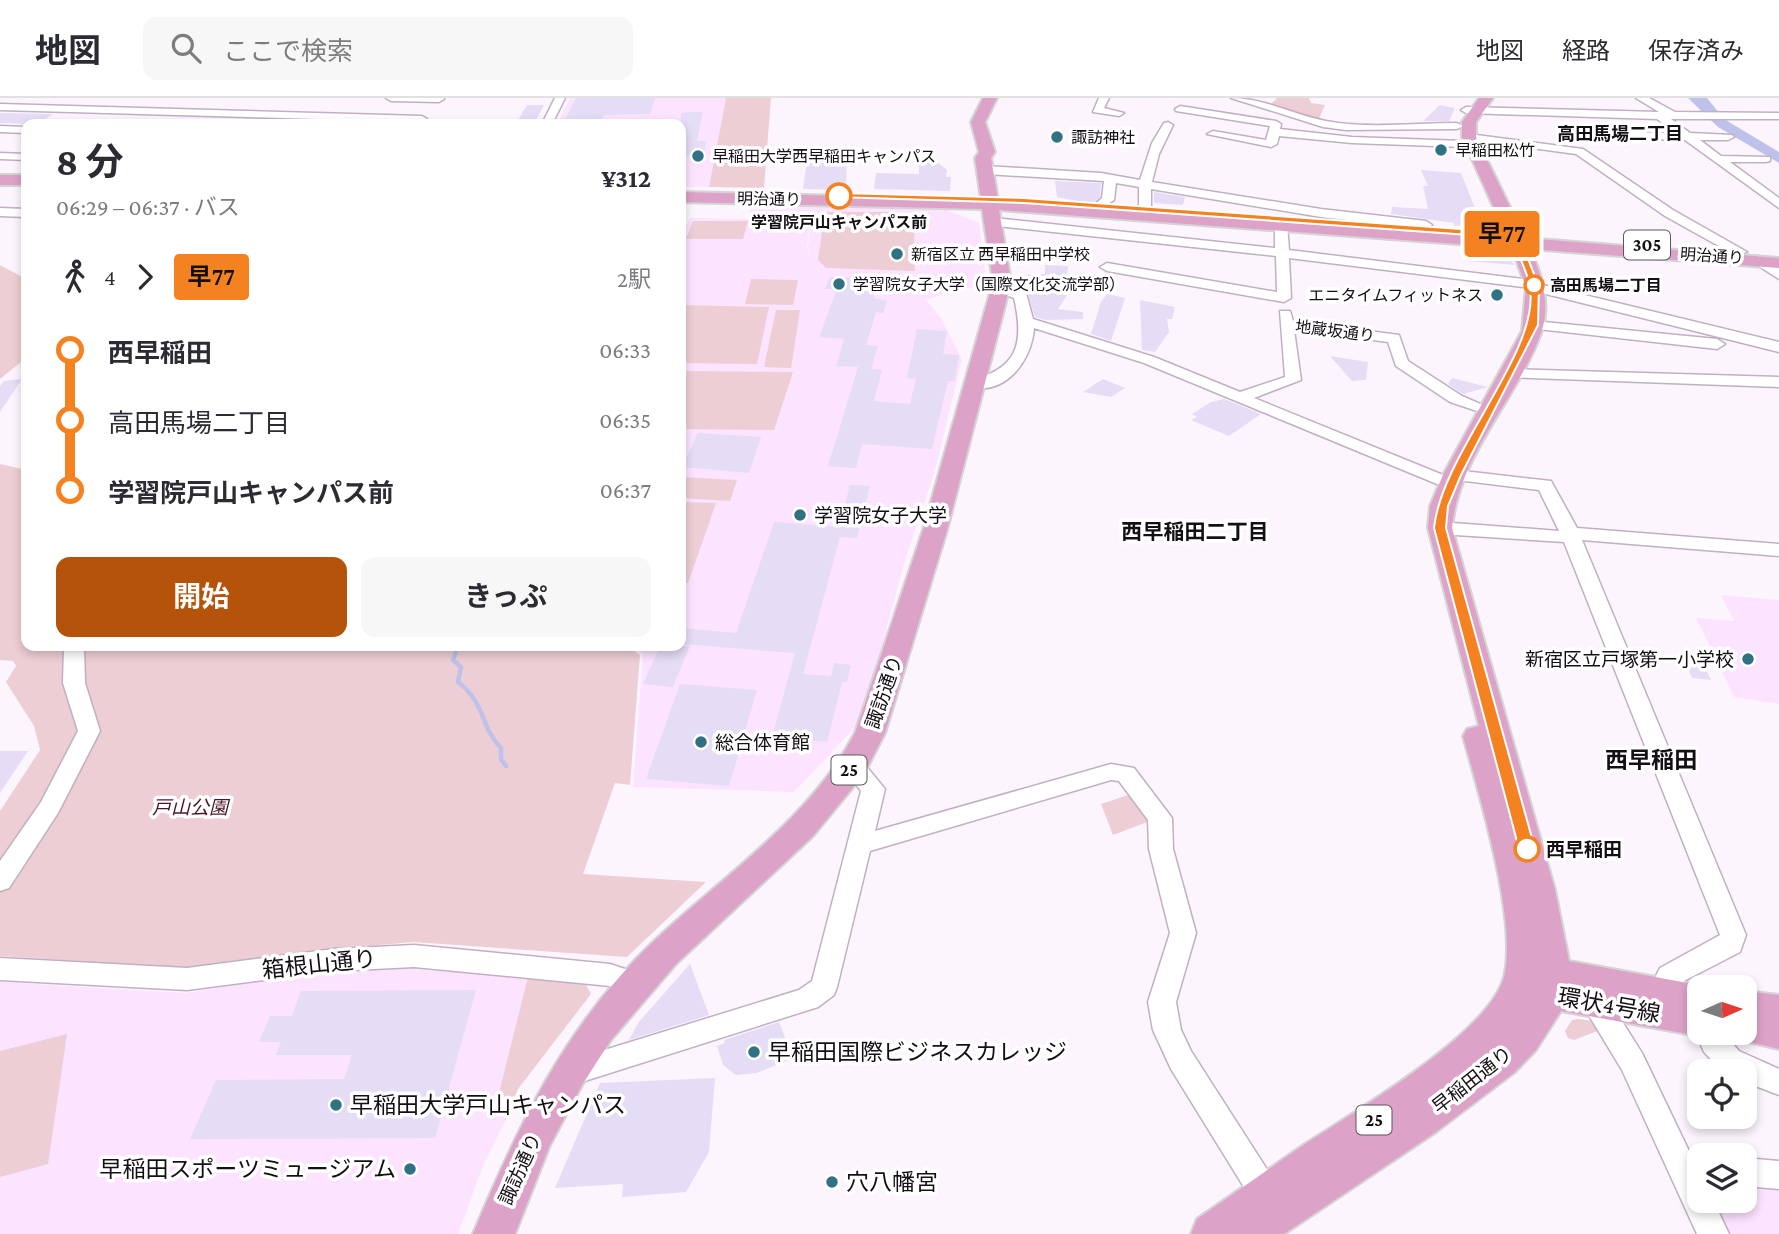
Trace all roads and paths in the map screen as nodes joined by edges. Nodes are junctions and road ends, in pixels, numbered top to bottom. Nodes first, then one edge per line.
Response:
1 (122, 98) edge
2 (253, 98) edge
3 (391, 98) edge
4 (560, 98) edge
5 (981, 98) edge
6 (990, 98) edge
7 (1104, 98) edge
8 (1236, 98) edge
9 (1486, 98) edge
10 (1641, 98) edge
11 (440, 99) edge
12 (1472, 106) edge
13 (0, 107) edge
14 (1180, 109) dead end
15 (104, 110) junction
16 (1119, 113) dead end
17 (230, 114) junction
18 (304, 116) junction
19 (1660, 116) junction
20 (1674, 116) junction
21 (1779, 116) edge
22 (91, 119) edge
23 (300, 119) edge
24 (374, 119) edge
25 (422, 119) edge
26 (550, 119) edge
27 (1168, 125) dead end
28 (0, 129) edge
29 (21, 130) edge
30 (1274, 132) junction
31 (1213, 134) dead end
32 (1613, 135) dead end
33 (1463, 136) junction
34 (1688, 136) junction
35 (1728, 137) dead end
36 (0, 156) edge
37 (21, 157) edge
38 (1718, 159) junction
39 (1766, 159) dead end
40 (985, 164) junction
41 (1110, 180) junction
42 (1143, 185) junction
43 (686, 195) edge
44 (1779, 204) edge
45 (1100, 205) junction
46 (992, 208) junction
47 (1145, 209) junction
48 (0, 212) edge
49 (21, 212) edge
50 (1281, 224) junction
51 (1426, 225) dead end
52 (1510, 237) junction
53 (1740, 253) junction
54 (1284, 255) junction
55 (1779, 258) edge
56 (1759, 260) junction
57 (1779, 263) edge
58 (1107, 267) dead end
59 (1779, 275) edge
60 (1529, 285) junction
61 (1001, 288) junction
62 (1284, 298) junction
63 (1029, 322) junction
64 (1286, 325) junction
65 (1534, 325) junction
66 (1775, 346) edge
67 (1509, 374) junction
68 (1779, 382) edge
69 (975, 384) junction
70 (1243, 396) junction
71 (1477, 406) junction
72 (1446, 477) junction
73 (1440, 528) junction
74 (1571, 535) junction
75 (1779, 550) edge
76 (74, 651) edge
77 (853, 766) junction
78 (859, 845) junction
79 (0, 881) edge
80 (0, 969) edge
81 (1536, 981) junction
82 (636, 984) junction
83 (1687, 997) edge
84 (1597, 1004) junction
85 (1757, 1008) edge
86 (1779, 1011) edge
87 (1687, 1018) edge
88 (1757, 1029) edge
89 (1779, 1033) edge
90 (1714, 1045) edge
91 (569, 1073) junction
92 (1779, 1082) edge
93 (1687, 1163) edge
94 (1757, 1173) edge
95 (1779, 1175) edge
96 (1266, 1195) junction
97 (1706, 1213) edge
98 (494, 1234) edge
99 (1212, 1234) edge
100 (1247, 1234) edge
101 (1713, 1234) edge

1 - 15 street
2 - 17 street
3 - 11 street
4 - 26 street
5 - 40 main road, 諏訪通り / 25
6 - 40 main road, 諏訪通り / 25
7 - 16 street
8 - 33 street
9 - 12 main road
10 - 20 street
11 - 25 street
12 - 19 street
12 - 33 main road
13 - 15 street
14 - 30 street
15 - 17 street
15 - 22 street
17 - 18 street
18 - 23 street
18 - 24 street
19 - 20 street
19 - 34 street
20 - 21 street
27 - 42 street
28 - 29 street
30 - 31 street
30 - 33 street
32 - 34 street
33 - 52 main road
33 - 53 street
34 - 35 street
34 - 38 street
36 - 37 street
38 - 39 street
38 - 44 street
40 - 41 street
40 - 46 main road, 諏訪通り / 25
41 - 42 street
41 - 45 street
42 - 47 street
42 - 51 street
43 - 46 main road, 明治通り / 305
45 - 46 main road, 明治通り / 305
45 - 47 main road, 明治通り / 305
46 - 50 main road, 明治通り / 305
46 - 54 street
46 - 61 main road, 諏訪通り / 25
47 - 52 main road, 明治通り / 305
48 - 49 street
50 - 52 main road, 明治通り / 305
50 - 54 street
52 - 53 main road, 明治通り / 305
52 - 56 main road, 明治通り / 305
52 - 60 main road
53 - 55 main road, 明治通り / 305
54 - 60 street
54 - 62 street
56 - 57 main road, 明治通り / 305
56 - 59 street
58 - 62 street
60 - 65 main road
60 - 66 street
60 - 71 main road
61 - 63 street
61 - 69 main road, 諏訪通り / 25
62 - 64 street
63 - 69 street
63 - 70 street
64 - 70 street
64 - 71 street, 地蔵坂通り
65 - 66 street
65 - 67 main road
67 - 68 street
67 - 72 main road
69 - 77 main road, 諏訪通り / 25
70 - 72 street
71 - 72 main road
72 - 73 main road
72 - 74 street
72 - 81 main road
73 - 74 street
73 - 81 main road
74 - 75 street
74 - 83 street
76 - 79 street
77 - 78 street
77 - 82 main road, 諏訪通り / 25
78 - 91 street
78 - 96 street
80 - 82 street, 箱根山通り
81 - 83 main road, 環状4号線
81 - 84 main road, 環状4号線
81 - 96 main road, 早稲田通り / 25
81 - 100 main road, 早稲田通り / 25
82 - 91 main road, 諏訪通り / 25
84 - 87 main road, 環状4号線
84 - 93 street
85 - 86 main road
88 - 89 main road
90 - 92 street
91 - 98 main road, 諏訪通り / 25
94 - 95 street
96 - 99 main road, 早稲田通り / 25
97 - 101 street

